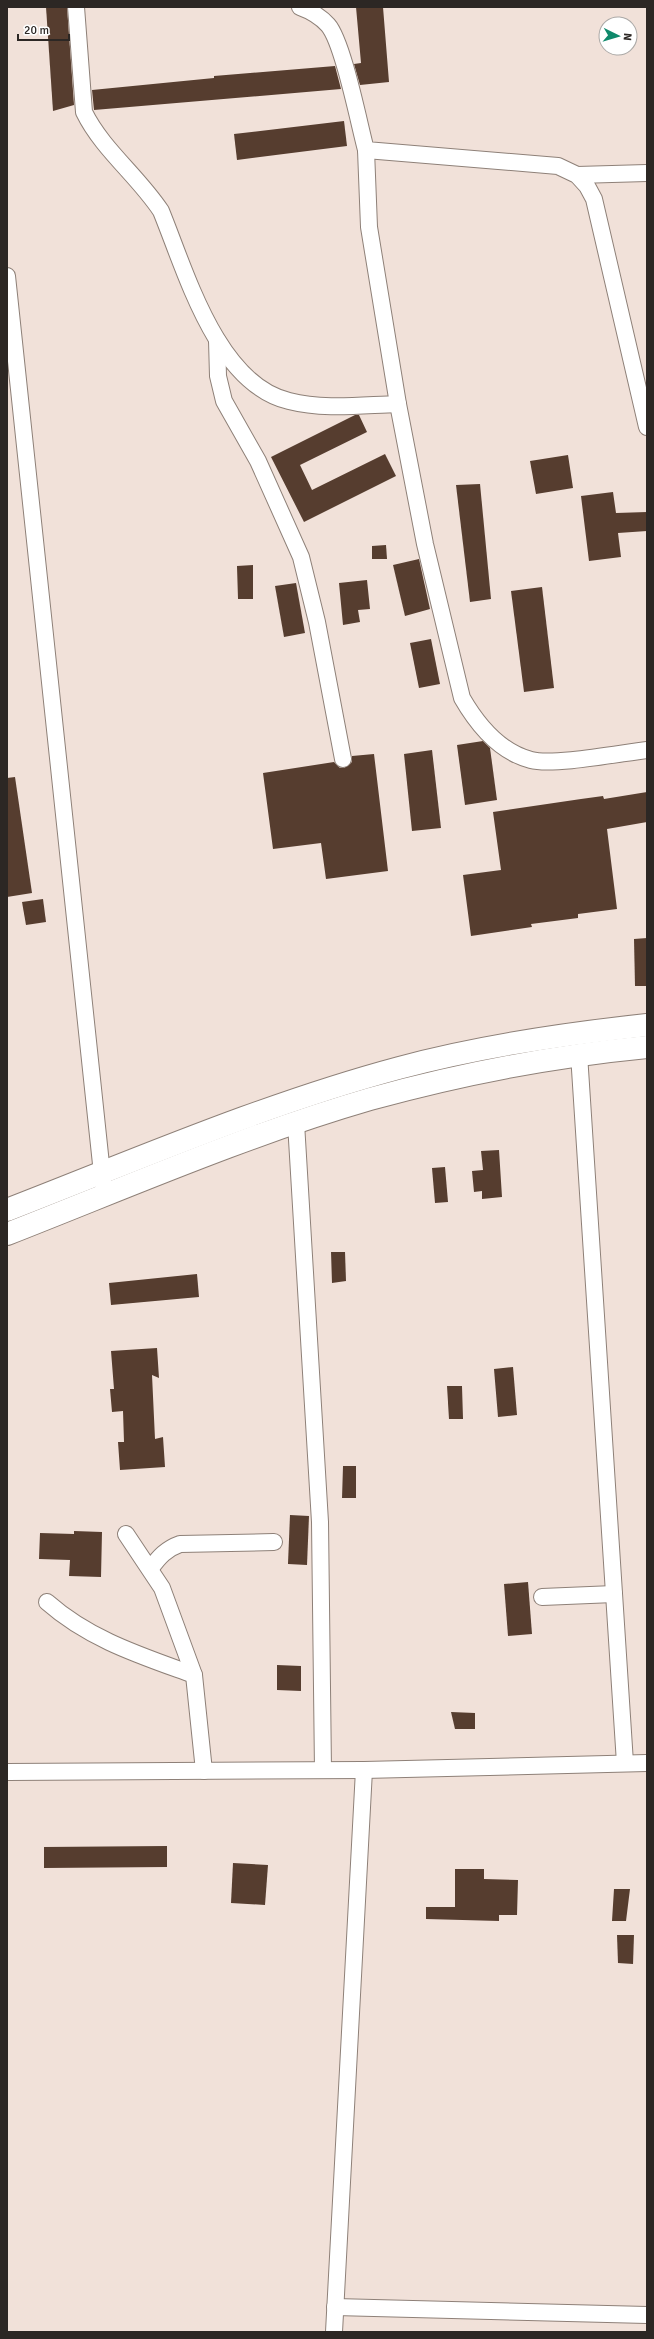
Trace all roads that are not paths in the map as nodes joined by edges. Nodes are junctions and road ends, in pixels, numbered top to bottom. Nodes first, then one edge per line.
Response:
1 (76, 7) edge
2 (300, 7) edge
3 (366, 150) junction
4 (647, 173) edge
5 (577, 175) junction
6 (7, 276) edge
7 (217, 340) junction
8 (398, 404) junction
9 (645, 408) edge
10 (647, 427) edge
11 (647, 750) edge
12 (343, 759) dead end
13 (647, 1025) edge
14 (647, 1047) edge
15 (578, 1054) junction
16 (296, 1123) junction
17 (102, 1173) junction
18 (105, 1195) junction
19 (7, 1210) edge
20 (7, 1234) edge
21 (126, 1534) dead end
22 (274, 1542) dead end
23 (151, 1568) junction
24 (614, 1594) junction
25 (542, 1597) dead end
26 (47, 1602) dead end
27 (194, 1675) junction
28 (625, 1763) junction
29 (647, 1763) edge
30 (323, 1770) junction
31 (364, 1770) junction
32 (204, 1771) junction
33 (7, 1772) edge
34 (335, 2307) junction
35 (647, 2314) edge
36 (334, 2332) edge

1 - 7 street
2 - 3 street
3 - 5 street
3 - 8 street
4 - 5 street
5 - 9 street
6 - 17 street
7 - 8 street
7 - 12 street
8 - 11 street
9 - 10 street
13 - 17 main road
14 - 15 main road
15 - 16 main road
15 - 24 street
16 - 18 main road
16 - 30 street
17 - 18 street
17 - 19 main road
18 - 20 main road
21 - 23 street
22 - 23 street
23 - 27 street
24 - 25 street
24 - 28 street
26 - 27 street
27 - 32 street
28 - 29 street
28 - 31 street
30 - 31 street
30 - 32 street
31 - 34 street
32 - 33 street
34 - 35 street
34 - 36 street

